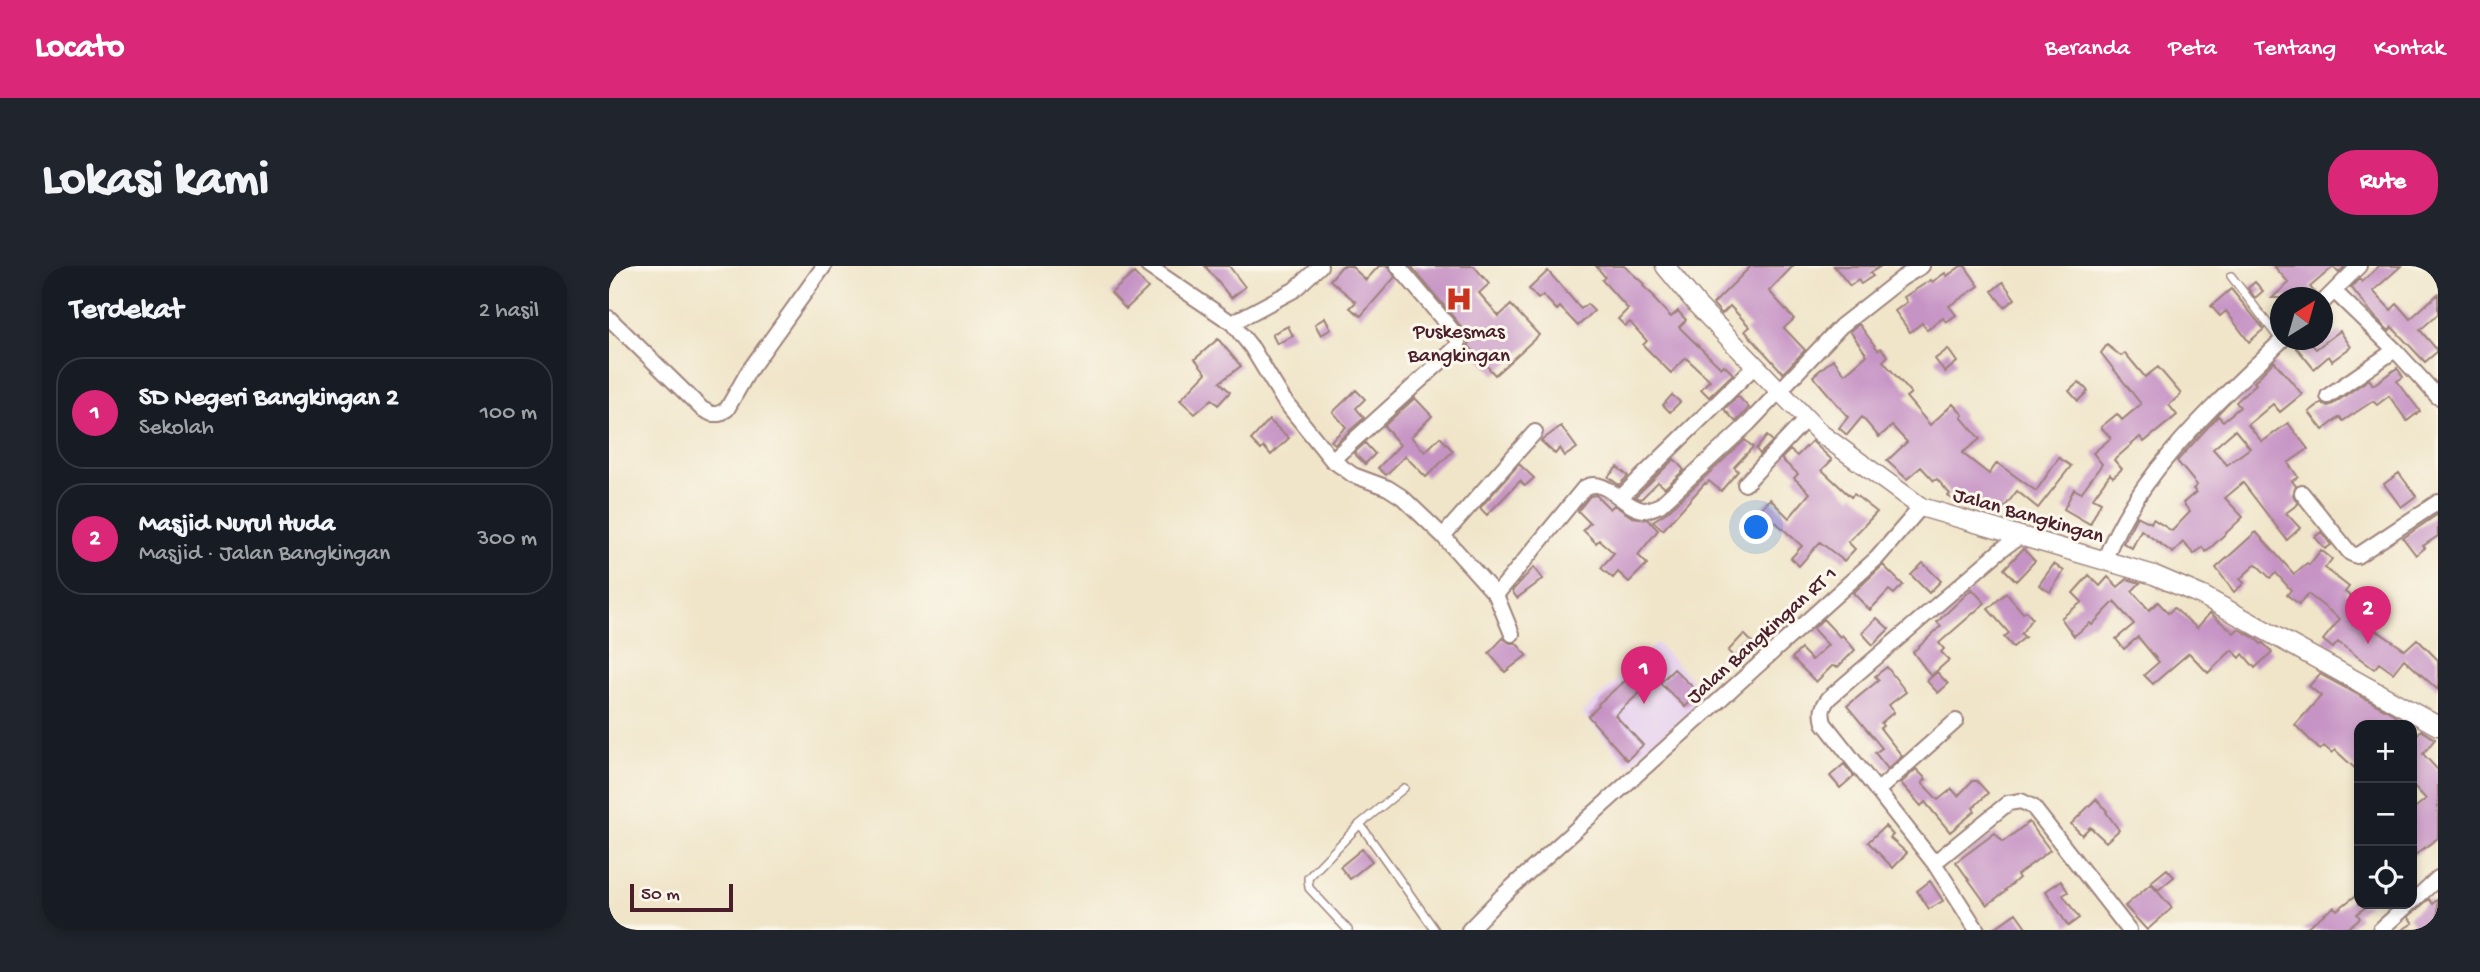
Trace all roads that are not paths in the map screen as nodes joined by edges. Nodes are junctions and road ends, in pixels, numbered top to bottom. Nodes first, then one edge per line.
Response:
1 (824, 266) edge
2 (1148, 266) edge
3 (1320, 266) edge
4 (1398, 266) edge
5 (1665, 266) edge
6 (1922, 266) edge
7 (2359, 266) edge
8 (2231, 276) dead end
9 (2335, 291) joint
10 (609, 318) edge
11 (1232, 323) junction
12 (2270, 325) edge
13 (2272, 350) edge
14 (2395, 351) junction
15 (1755, 366) junction
16 (1779, 392) junction
17 (2328, 396) dead end
18 (2438, 397) edge
19 (1806, 419) junction
20 (1535, 432) dead end
21 (1332, 460) junction
22 (1745, 484) dead end
23 (2302, 493) dead end
24 (1621, 497) junction
25 (2438, 502) edge
26 (1921, 506) junction
27 (2022, 535) junction
28 (1443, 536) junction
29 (2105, 559) junction
30 (1496, 595) junction
31 (1512, 634) dead end
32 (1956, 721) dead end
33 (2438, 726) edge
34 (1404, 789) dead end
35 (1877, 791) junction
36 (1360, 824) junction
37 (1934, 863) junction
38 (2438, 878) edge
39 (2417, 897) edge
40 (2404, 909) edge
41 (1348, 930) edge
42 (1435, 930) edge
43 (1469, 930) edge
44 (1977, 930) edge
45 (2129, 930) edge
46 (2380, 930) edge

1 - 10 street
2 - 11 street
3 - 11 street
4 - 21 street
5 - 15 street, Jalan Bangkingan
6 - 16 street
7 - 9 street
8 - 12 lane
9 - 14 street
11 - 21 street
13 - 29 street
14 - 17 street
14 - 18 street
15 - 16 street, Jalan Bangkingan
15 - 24 street
16 - 19 street, Jalan Bangkingan
16 - 24 street
19 - 22 street
19 - 26 street, Jalan Bangkingan
20 - 28 street
21 - 28 street
23 - 25 street
24 - 30 street
26 - 27 street, Jalan Bangkingan
26 - 43 street, Jalan Bangkingan RT 1
27 - 29 street, Jalan Bangkingan
27 - 35 street
28 - 30 street
29 - 33 street, Jalan Bangkingan
30 - 31 street
32 - 35 street
34 - 36 lane
35 - 37 street
36 - 41 lane
36 - 42 lane
37 - 44 street
37 - 45 street
38 - 39 street
40 - 46 street

